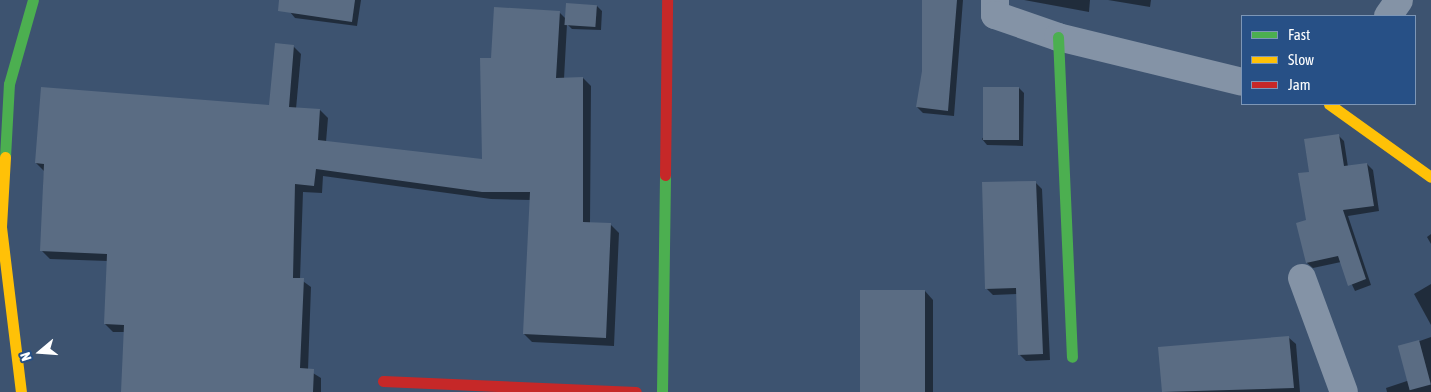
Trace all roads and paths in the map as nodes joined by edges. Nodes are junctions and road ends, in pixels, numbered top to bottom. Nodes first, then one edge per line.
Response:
1 (34, 0) edge
2 (667, 0) edge
3 (994, 0) edge
4 (1399, 0) edge
5 (1389, 15) edge
6 (1058, 37) junction
7 (1241, 82) edge
8 (1331, 105) edge
9 (1431, 177) edge
10 (1302, 278) dead end
11 (4, 284) edge
12 (1072, 357) dead end
13 (383, 381) dead end
14 (21, 392) edge
15 (636, 392) edge
16 (662, 392) edge
17 (1344, 392) edge

1 - 11 street
2 - 16 street
3 - 6 street
4 - 5 street
6 - 7 street
6 - 12 street
8 - 9 street
10 - 17 street
11 - 14 street
13 - 15 street

